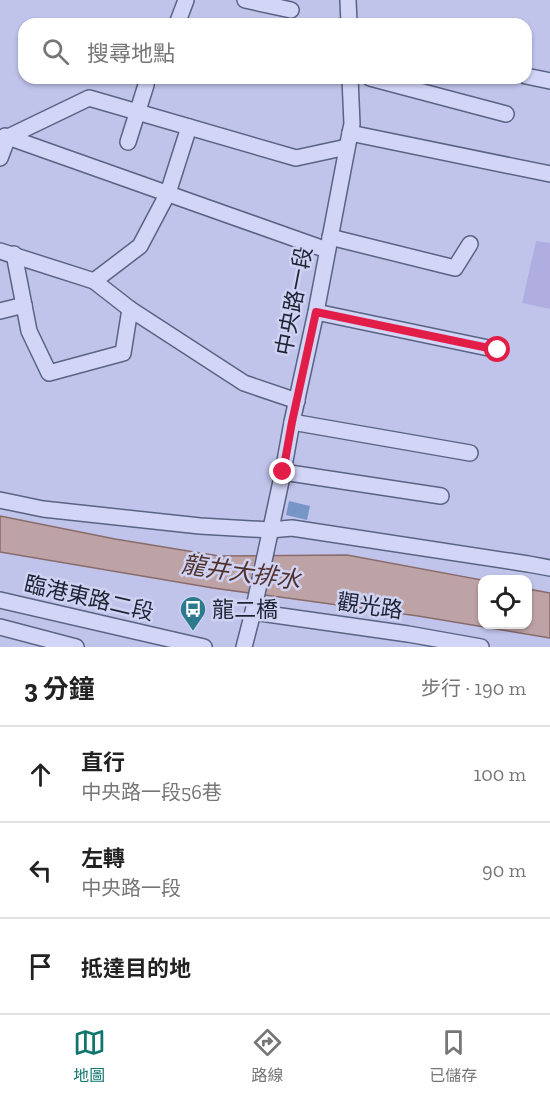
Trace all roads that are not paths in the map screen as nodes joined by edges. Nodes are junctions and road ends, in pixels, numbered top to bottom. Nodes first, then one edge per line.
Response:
1 (186, 0) edge
2 (245, 0) edge
3 (348, 0) edge
4 (291, 10) dead end
5 (179, 18) edge
6 (348, 18) edge
7 (532, 77) edge
8 (550, 81) edge
9 (146, 84) edge
10 (350, 84) edge
11 (393, 84) edge
12 (138, 112) junction
13 (506, 114) dead end
14 (189, 127) junction
15 (4, 136) edge
16 (349, 140) junction
17 (128, 141) dead end
18 (0, 158) edge
19 (550, 174) edge
20 (168, 193) junction
21 (328, 244) junction
22 (470, 244) dead end
23 (7, 253) edge
24 (94, 280) junction
25 (24, 305) junction
26 (130, 309) junction
27 (0, 311) edge
28 (316, 312) junction
29 (498, 350) dead end
30 (297, 400) junction
31 (292, 422) junction
32 (470, 453) dead end
33 (283, 472) junction
34 (441, 496) dead end
35 (0, 500) edge
36 (270, 530) junction
37 (550, 568) edge
38 (0, 600) edge
39 (253, 612) junction
40 (0, 627) edge
41 (76, 647) edge
42 (204, 647) edge
43 (244, 647) edge
44 (481, 647) edge

1 - 5 street
2 - 4 street
3 - 6 street
7 - 8 street
9 - 12 street
10 - 16 street, 中央路一段
11 - 13 street
12 - 14 street
12 - 15 street
12 - 17 street
14 - 16 street
14 - 20 street
15 - 18 street
15 - 20 street
16 - 19 street
16 - 21 street, 中央路一段
20 - 21 street
20 - 24 street
21 - 22 street
21 - 28 street, 中央路一段
23 - 24 street
23 - 25 street
24 - 26 street
25 - 26 street
25 - 27 street
26 - 30 street
28 - 29 street
28 - 30 street, 中央路一段
30 - 31 street, 中央路一段
31 - 32 street
31 - 33 street, 中央路一段
33 - 34 street
33 - 36 street, 中央路一段
35 - 36 street
36 - 37 street
36 - 39 street, 中央路一段
38 - 42 street, 臨港東路二段
39 - 43 street
39 - 44 street, 觀光路
40 - 41 street

